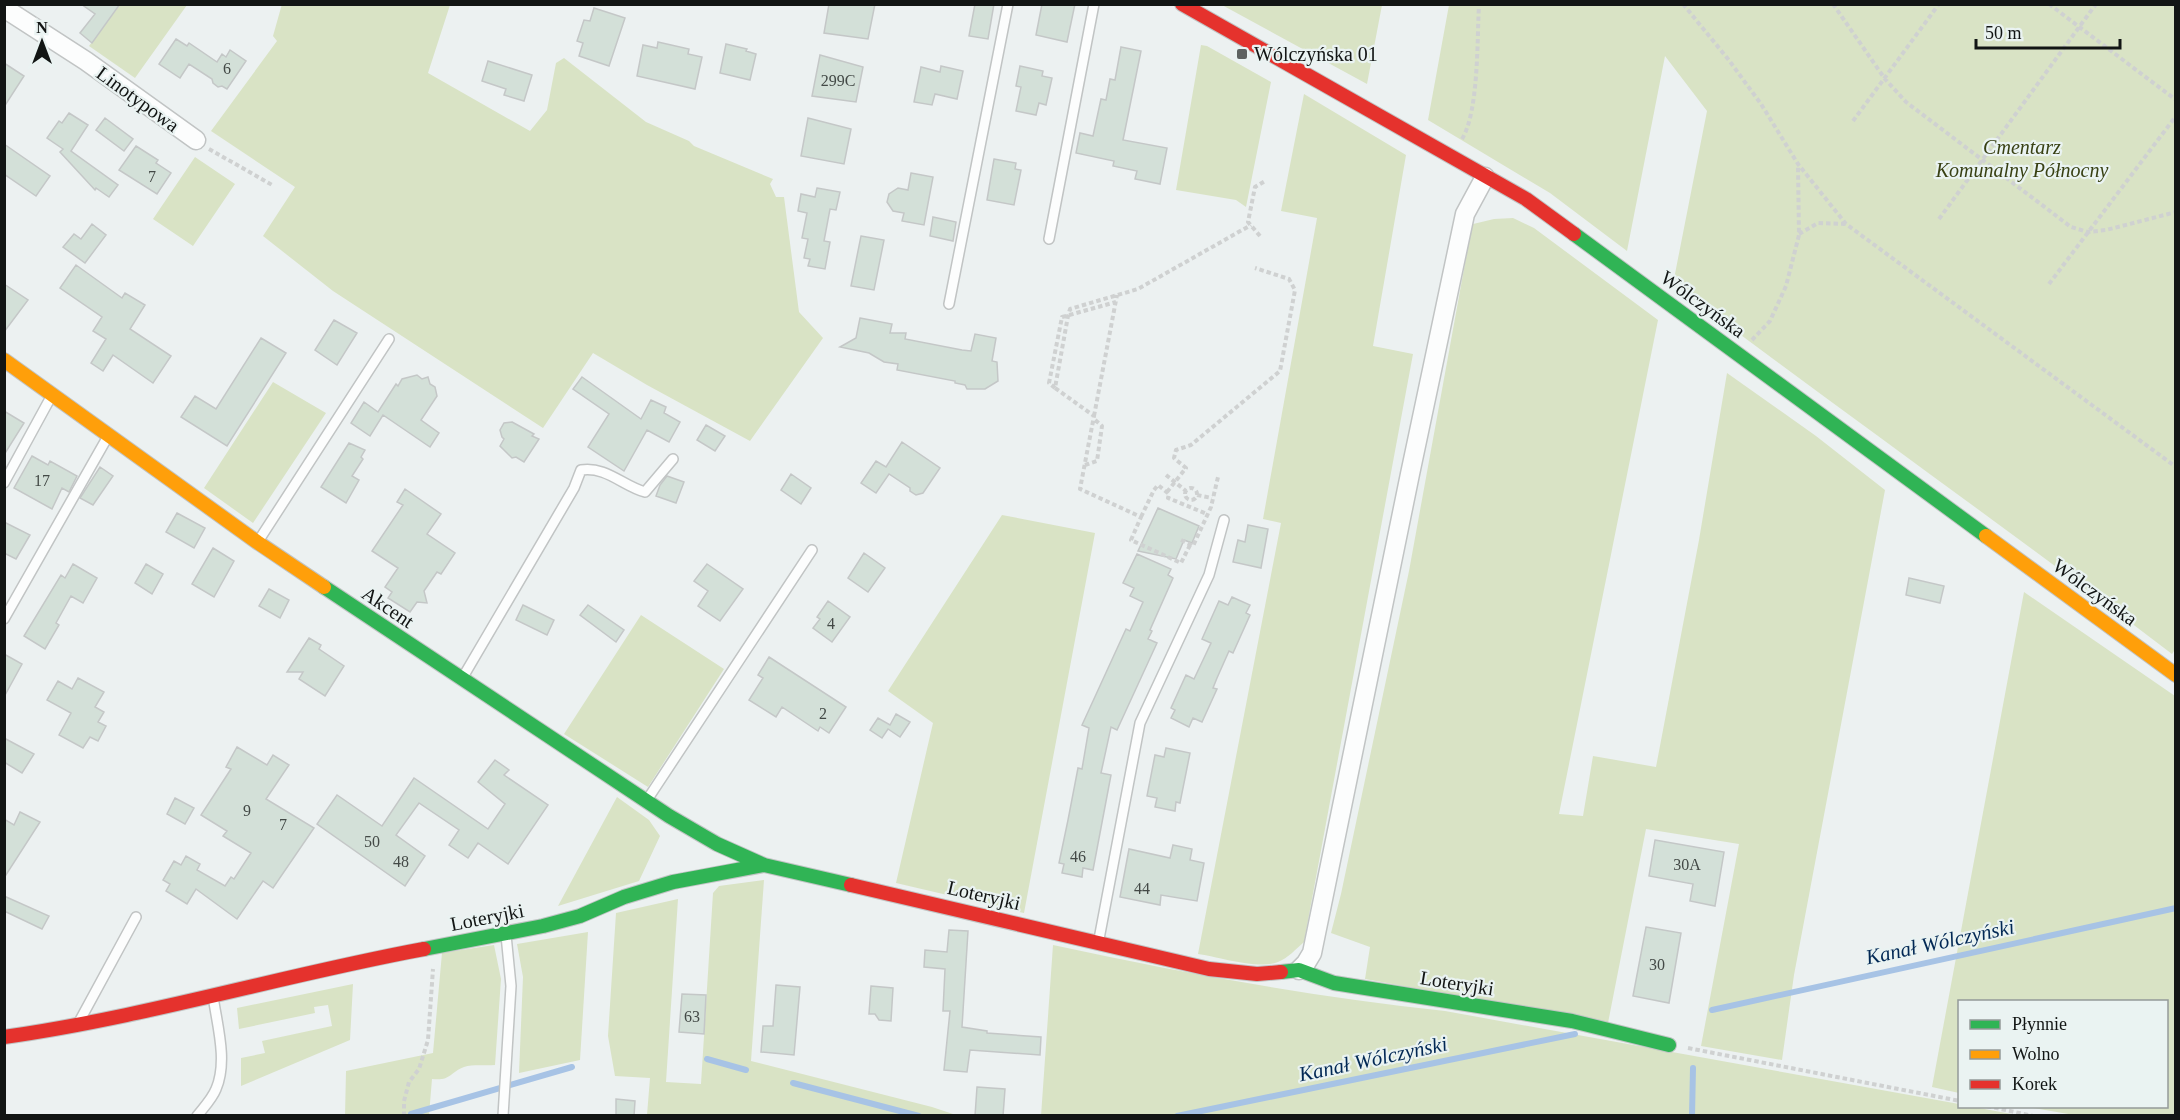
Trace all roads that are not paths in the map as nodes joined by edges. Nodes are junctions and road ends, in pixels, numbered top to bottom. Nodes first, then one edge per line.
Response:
1 (1008, 4) edge
2 (1094, 4) edge
3 (1182, 4) edge
4 (4, 8) edge
5 (196, 140) road end
6 (1485, 177) junction
7 (1049, 239) dead end
8 (949, 304) dead end
9 (389, 339) dead end
10 (4, 360) edge
11 (52, 395) junction
12 (108, 436) junction
13 (673, 459) dead end
14 (4, 483) edge
15 (1224, 520) dead end
16 (257, 542) junction
17 (812, 550) dead end
18 (4, 619) edge
19 (2175, 675) edge
20 (462, 679) junction
21 (647, 800) junction
22 (764, 865) junction
23 (136, 917) dead end
24 (506, 934) junction
25 (1098, 942) junction
26 (1299, 970) junction
27 (212, 994) junction
28 (76, 1026) junction
29 (4, 1037) edge
30 (1669, 1045) road end
31 (197, 1116) edge
32 (503, 1116) edge

1 - 8 lane
2 - 7 lane
3 - 6 street, Wólczyńska
4 - 5 street, Linotypowa
6 - 19 street, Wólczyńska
6 - 26 street
9 - 16 lane
10 - 11 street, Akcent
11 - 12 street, Akcent
11 - 14 lane
12 - 16 street, Akcent
12 - 18 lane
13 - 20 lane
15 - 25 lane
16 - 20 street, Akcent
17 - 21 lane
20 - 21 street, Akcent
21 - 22 street, Akcent
22 - 24 street, Loteryjki
22 - 25 street, Loteryjki
23 - 28 lane
24 - 27 street, Loteryjki
24 - 32 lane
25 - 26 street, Loteryjki
26 - 30 street, Loteryjki
27 - 28 street, Loteryjki
27 - 31 lane
28 - 29 street, Loteryjki

